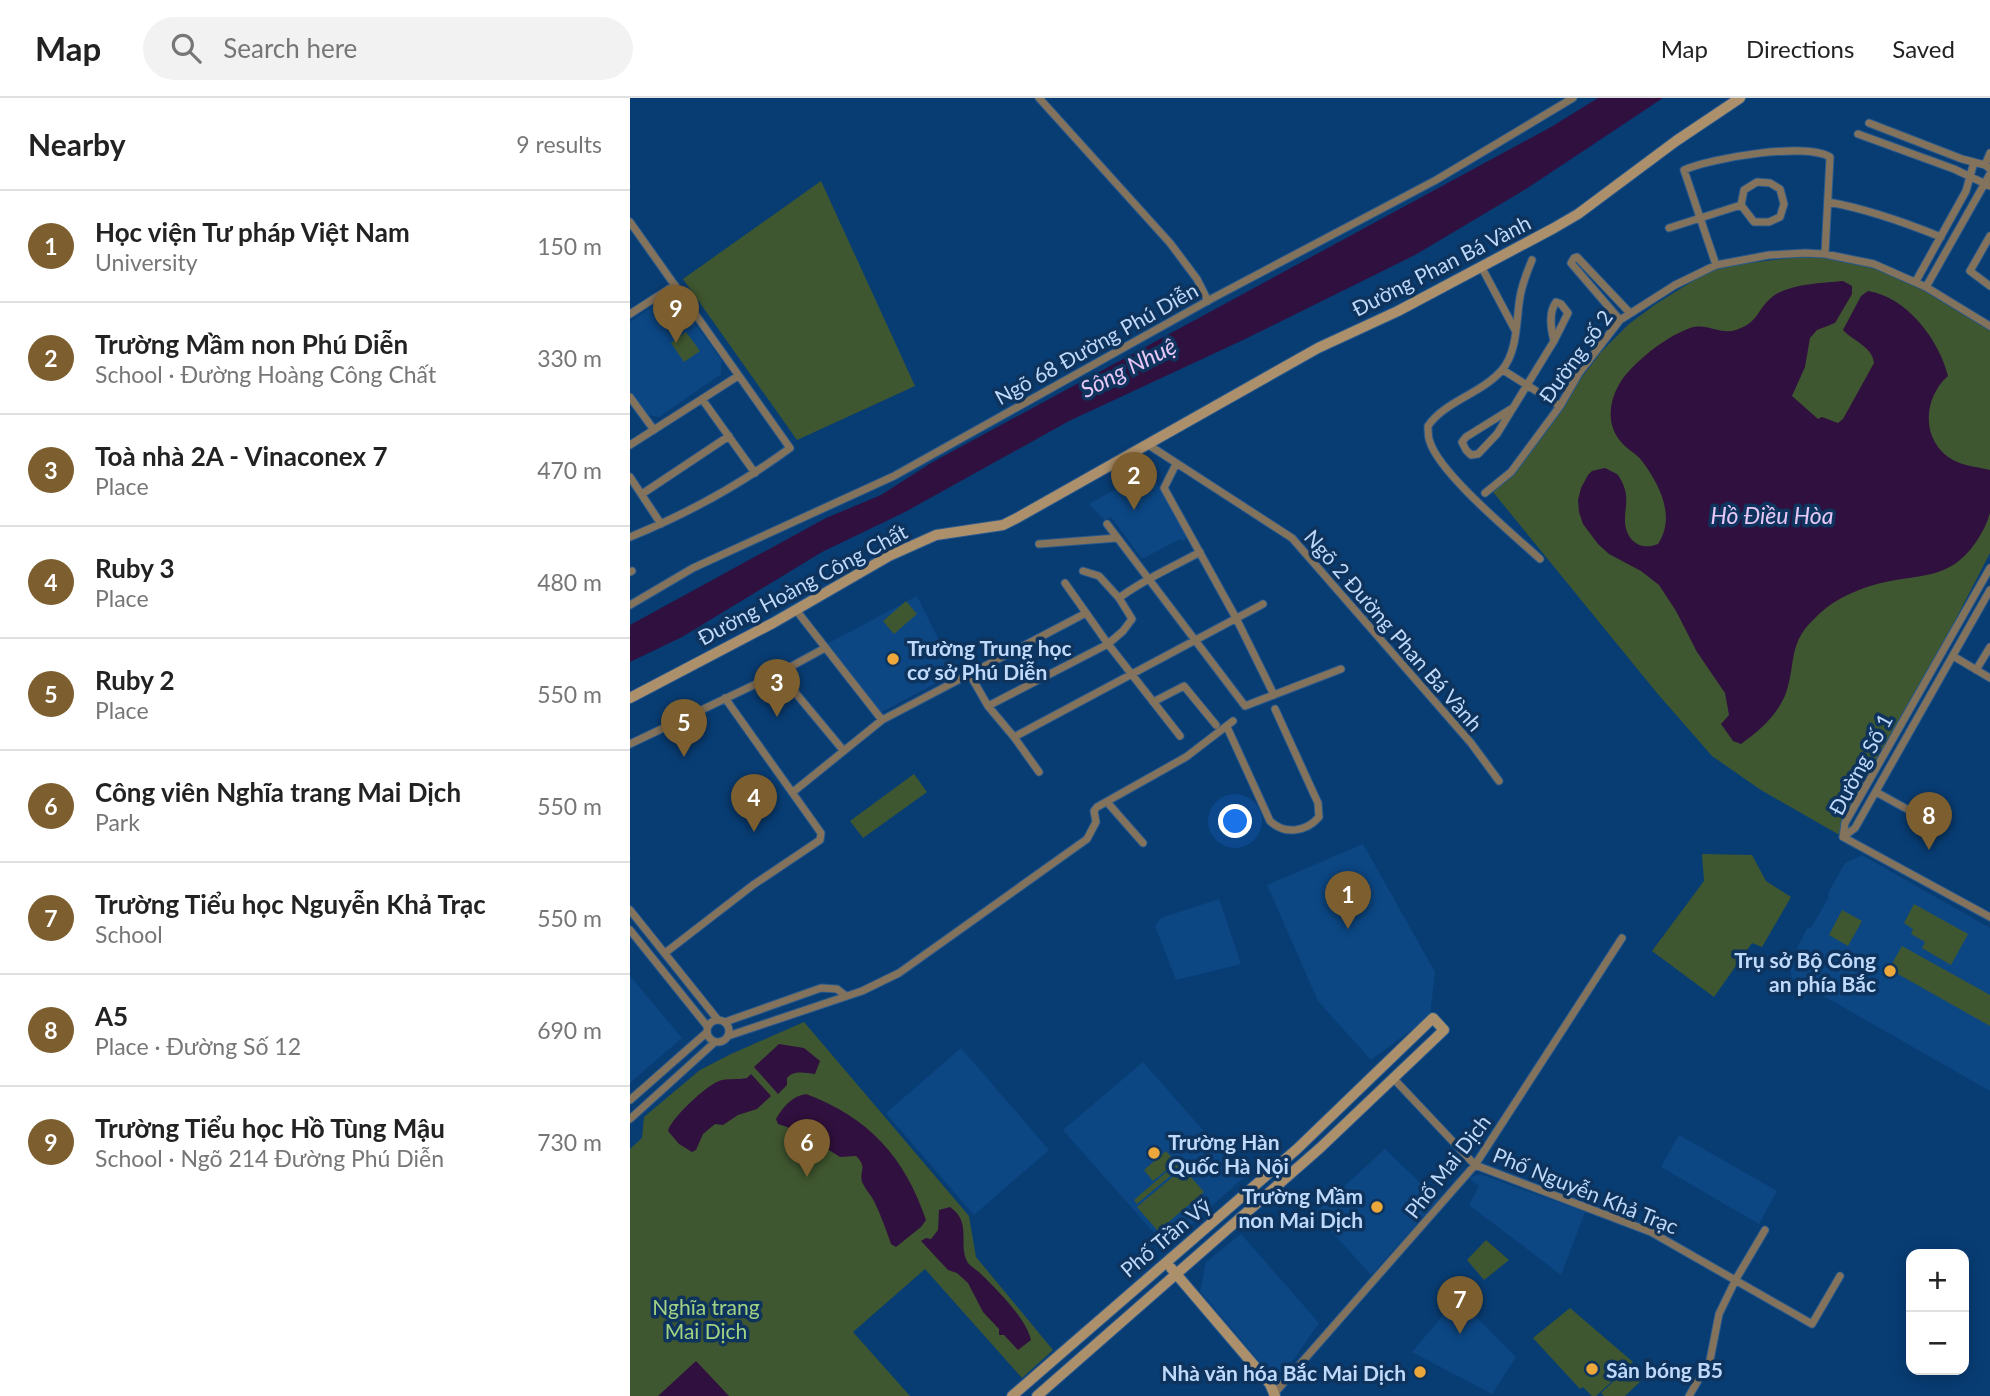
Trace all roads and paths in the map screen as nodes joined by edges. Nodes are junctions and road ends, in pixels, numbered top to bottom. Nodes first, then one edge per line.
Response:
1 (1038, 98) edge
2 (1573, 98) edge
3 (1740, 98) edge
4 (1869, 123) dead end
5 (1857, 134) dead end
6 (1990, 153) edge
7 (1975, 162) junction
8 (1988, 167) edge
9 (1990, 174) edge
10 (1971, 179) junction
11 (1987, 185) edge
12 (1828, 202) junction
13 (1741, 205) junction
14 (1700, 216) junction
15 (630, 222) edge
16 (1669, 228) dead end
17 (1990, 236) edge
18 (1941, 237) junction
19 (1825, 254) junction
20 (1532, 260) dead end
21 (1716, 265) junction
22 (1482, 268) junction
23 (1916, 281) junction
24 (675, 285) junction
25 (1990, 286) edge
26 (1926, 287) junction
27 (1208, 301) junction
28 (1629, 312) junction
29 (630, 313) edge
30 (1620, 320) junction
31 (1990, 326) edge
32 (1516, 330) junction
33 (1554, 341) junction
34 (1503, 370) junction
35 (738, 376) junction
36 (1526, 384) junction
37 (630, 397) edge
38 (702, 399) junction
39 (1560, 406) junction
40 (1511, 409) junction
41 (654, 430) junction
42 (729, 436) junction
43 (1147, 444) junction
44 (630, 445) edge
45 (1176, 464) junction
46 (755, 473) junction
47 (630, 477) edge
48 (1485, 493) dead end
49 (642, 494) junction
50 (661, 524) junction
51 (1107, 524) dead end
52 (630, 537) edge
53 (1116, 538) junction
54 (1039, 544) dead end
55 (1200, 552) junction
56 (1540, 559) dead end
57 (1990, 568) edge
58 (1083, 572) dead end
59 (1148, 579) junction
60 (1065, 583) dead end
61 (1990, 590) edge
62 (1119, 598) junction
63 (1972, 599) junction
64 (1263, 604) dead end
65 (1981, 604) junction
66 (630, 606) edge
67 (1990, 609) edge
68 (796, 610) junction
69 (1086, 613) junction
70 (1236, 618) junction
71 (1196, 641) junction
72 (1108, 644) junction
73 (1990, 647) edge
74 (825, 648) junction
75 (1953, 656) junction
76 (1341, 669) dead end
77 (1976, 670) junction
78 (779, 673) junction
79 (969, 673) junction
80 (1131, 674) junction
81 (1990, 678) edge
82 (1274, 695) junction
83 (630, 698) edge
84 (725, 698) junction
85 (1153, 702) junction
86 (988, 706) junction
87 (1275, 709) dead end
88 (882, 720) junction
89 (1216, 725) dead end
90 (1180, 736) dead end
91 (1014, 737) junction
92 (630, 744) edge
93 (843, 750) junction
94 (1039, 772) dead end
95 (1499, 781) dead end
96 (793, 792) junction
97 (1876, 792) junction
98 (1107, 802) junction
99 (1925, 819) dead end
100 (1843, 837) junction
101 (1143, 843) dead end
102 (630, 910) edge
103 (1990, 917) edge
104 (630, 930) edge
105 (1622, 938) dead end
106 (665, 953) junction
107 (846, 996) junction
108 (722, 1021) junction
109 (706, 1030) junction
110 (728, 1036) junction
111 (715, 1042) junction
112 (1383, 1067) junction
113 (1393, 1078) junction
114 (630, 1100) edge
115 (630, 1119) edge
116 (1475, 1165) junction
117 (1765, 1230) dead end
118 (1167, 1262) junction
119 (1175, 1273) junction
120 (1840, 1276) dead end
121 (1736, 1279) junction
122 (1274, 1395) edge
123 (1012, 1396) edge
124 (1037, 1396) edge
125 (1689, 1396) edge

1 - 27 street
2 - 27 street, Ngõ 68 Đường Phú Diễn
3 - 22 street, Đường Phan Bá Vành
4 - 7 street
5 - 10 street
6 - 8 street
7 - 8 street
7 - 10 street
9 - 11 street
10 - 11 street
10 - 18 street
11 - 26 street
12 - 14 street
12 - 18 street
12 - 19 street
13 - 13 street
13 - 14 street
14 - 16 street
14 - 21 street
15 - 24 street
17 - 25 street
18 - 23 street
19 - 21 street, Đường số 2
19 - 23 street, Đường số 2
20 - 32 street
21 - 28 street, Đường số 2
22 - 32 street
22 - 43 street, Đường Phan Bá Vành
23 - 26 street, Đường số 2
24 - 29 street
24 - 35 street
26 - 31 street, Đường số 2
27 - 66 street, Ngõ 68 Đường Phú Diễn
28 - 30 street, Đường số 2
28 - 30 street
30 - 39 street, Đường số 2
32 - 34 street
33 - 33 street
33 - 36 street
34 - 36 street
34 - 56 street
35 - 38 street
35 - 46 street
36 - 39 street
36 - 40 street
37 - 41 street
38 - 41 street
38 - 42 street
39 - 48 street, Đường số 2
40 - 40 street
41 - 44 street
42 - 46 street
42 - 49 street
43 - 45 street, Ngõ 2 Đường Phan Bá Vành
43 - 68 street, Đường Hoàng Công Chất
45 - 55 street
45 - 95 street, Ngõ 2 Đường Phan Bá Vành
46 - 50 street
47 - 49 street
49 - 50 street
50 - 52 street
51 - 53 street
53 - 54 street
53 - 59 street
55 - 59 street
55 - 70 street
57 - 63 street, Đường Số 1
58 - 62 street
59 - 62 street
59 - 71 street
60 - 69 street
61 - 65 street, Đường Số 1
62 - 72 street
63 - 65 street
63 - 100 street, Đường Số 1
64 - 70 street
65 - 67 street
65 - 75 street, Đường Số 1
68 - 74 street
68 - 83 street, Đường Hoàng Công Chất
69 - 72 street
69 - 79 street
70 - 71 street
70 - 82 street
71 - 80 street
71 - 82 street
72 - 80 street
72 - 86 street
73 - 77 street
74 - 78 street
74 - 88 street
75 - 77 street
75 - 97 street, Đường Số 1
76 - 82 street
77 - 81 street
78 - 84 street
78 - 93 street
79 - 86 street
79 - 88 street
80 - 85 street
80 - 91 street
84 - 92 street
84 - 96 street
85 - 89 street
85 - 90 street
86 - 91 street
87 - 98 street
88 - 93 street
91 - 94 street
93 - 96 street
96 - 106 street
97 - 99 street
97 - 100 street, Đường Số 1
98 - 101 street
98 - 107 street
100 - 103 street
102 - 106 street
104 - 109 street
105 - 116 street, Phố Mai Dịch
106 - 108 street
107 - 108 street
107 - 110 street
108 - 109 street
108 - 110 street
109 - 111 street
109 - 114 street
110 - 111 street
111 - 115 street
112 - 113 street
112 - 113 street, Phố Trần Vỹ
112 - 118 street, Phố Trần Vỹ
113 - 116 street, Phố Nguyễn Khả Trạc
113 - 119 street, Phố Trần Vỹ
116 - 121 street, Phố Nguyễn Khả Trạc
116 - 122 street, Phố Mai Dịch
117 - 121 street
118 - 119 street
118 - 123 street, Phố Trần Vỹ
119 - 122 street
119 - 124 street, Phố Trần Vỹ
120 - 121 street, Phố Nguyễn Khả Trạc
121 - 125 street

